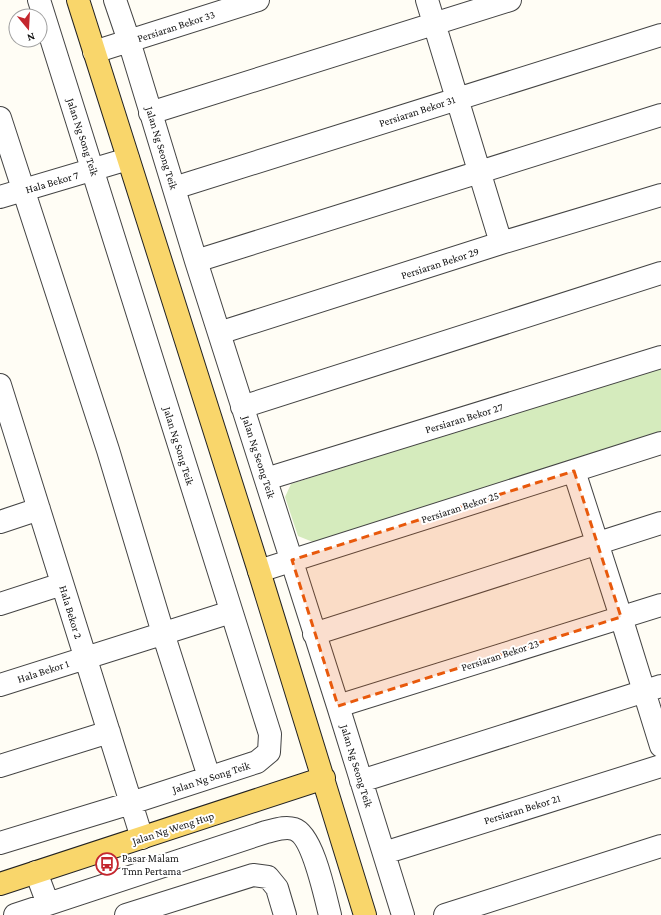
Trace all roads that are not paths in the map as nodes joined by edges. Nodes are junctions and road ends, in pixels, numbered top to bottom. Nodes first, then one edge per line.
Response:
1 (39, 0) edge
2 (78, 0) edge
3 (115, 0) edge
4 (258, 0) edge
5 (427, 0) edge
6 (510, 0) edge
7 (434, 25) junction
8 (661, 35) edge
9 (129, 41) junction
10 (94, 52) junction
11 (457, 98) junction
12 (150, 113) junction
13 (661, 115) edge
14 (0, 118) edge
15 (128, 160) junction
16 (93, 170) junction
17 (480, 172) junction
18 (174, 188) junction
19 (23, 190) junction
20 (661, 195) edge
21 (0, 197) edge
22 (502, 243) junction
23 (196, 261) junction
24 (661, 273) edge
25 (219, 333) junction
26 (661, 357) edge
27 (0, 385) edge
28 (242, 407) junction
29 (8, 440) edge
30 (661, 443) edge
31 (574, 471) junction
32 (266, 479) junction
33 (39, 509) junction
34 (0, 522) edge
35 (661, 524) edge
36 (598, 544) junction
37 (292, 560) junction
38 (259, 571) junction
39 (62, 584) junction
40 (0, 604) edge
41 (661, 605) edge
42 (231, 612) junction
43 (621, 617) junction
44 (163, 633) junction
45 (314, 634) junction
46 (85, 658) junction
47 (0, 685) edge
48 (652, 689) edge
49 (338, 706) junction
50 (108, 732) junction
51 (661, 746) edge
52 (0, 766) edge
53 (661, 766) edge
54 (209, 777) junction
55 (324, 778) junction
56 (361, 781) junction
57 (131, 803) junction
58 (142, 838) junction
59 (0, 843) edge
60 (661, 846) edge
61 (384, 853) junction
62 (36, 872) junction
63 (0, 884) edge
64 (53, 908) edge
65 (15, 915) edge
66 (126, 915) edge
67 (285, 915) edge
68 (330, 915) edge
69 (365, 915) edge
70 (403, 915) edge
71 (445, 915) edge

1 - 16 street, Jalan Ng Song Teik
2 - 10 main road
3 - 9 street, Jalan Ng Seong Teik
4 - 9 street, Persiaran Bekor 33
5 - 7 street
6 - 7 street
7 - 11 street
7 - 12 street
8 - 11 street, Persiaran Bekor 31
9 - 10 street, Persiaran Bekor 33
9 - 12 street, Jalan Ng Seong Teik
10 - 15 main road
11 - 17 street
11 - 18 street, Persiaran Bekor 31
12 - 18 street, Jalan Ng Seong Teik
13 - 17 street
14 - 19 street
15 - 16 street, Hala Bekor 7
15 - 38 main road
16 - 19 street, Hala Bekor 7
16 - 42 street, Jalan Ng Song Teik
17 - 22 street
17 - 23 street
18 - 23 street, Jalan Ng Seong Teik
19 - 21 street, Hala Bekor 7
19 - 44 street
20 - 22 street, Persiaran Bekor 29
22 - 25 street, Persiaran Bekor 29
23 - 25 street, Jalan Ng Seong Teik
24 - 28 street
25 - 28 street, Jalan Ng Seong Teik
26 - 32 street, Persiaran Bekor 27
27 - 29 street, Hala Bekor 2
28 - 32 street, Jalan Ng Seong Teik
29 - 33 street, Hala Bekor 2
30 - 31 street, Persiaran Bekor 25
31 - 36 street
31 - 37 street, Persiaran Bekor 25
32 - 37 street, Jalan Ng Seong Teik
33 - 34 street
33 - 39 street, Hala Bekor 2
35 - 36 street
36 - 43 street
36 - 45 street
37 - 38 street, Persiaran Bekor 25
37 - 45 street, Jalan Ng Seong Teik
38 - 55 main road
39 - 40 street
39 - 46 street, Hala Bekor 2
41 - 43 street, Persiaran Bekor 23
42 - 44 street, Hala Bekor 1
42 - 54 street, Jalan Ng Song Teik
43 - 48 street
43 - 49 street, Persiaran Bekor 23
44 - 46 street, Hala Bekor 1
44 - 54 street
45 - 49 street, Jalan Ng Seong Teik
46 - 47 street, Hala Bekor 1
46 - 50 street, Hala Bekor 2
48 - 51 street
48 - 56 street
49 - 56 street, Jalan Ng Seong Teik
50 - 52 street
50 - 57 street, Hala Bekor 2
53 - 61 street, Persiaran Bekor 21
54 - 57 street, Jalan Ng Song Teik
55 - 58 main road, Jalan Ng Weng Hup
55 - 69 main road
56 - 61 street, Jalan Ng Seong Teik
57 - 58 street, Hala Bekor 2
57 - 59 street
58 - 62 main road, Jalan Ng Weng Hup
60 - 71 street
61 - 70 street, Jalan Ng Seong Teik
62 - 63 main road, Jalan Ng Weng Hup
62 - 64 street
64 - 65 street
64 - 68 street
66 - 67 street

